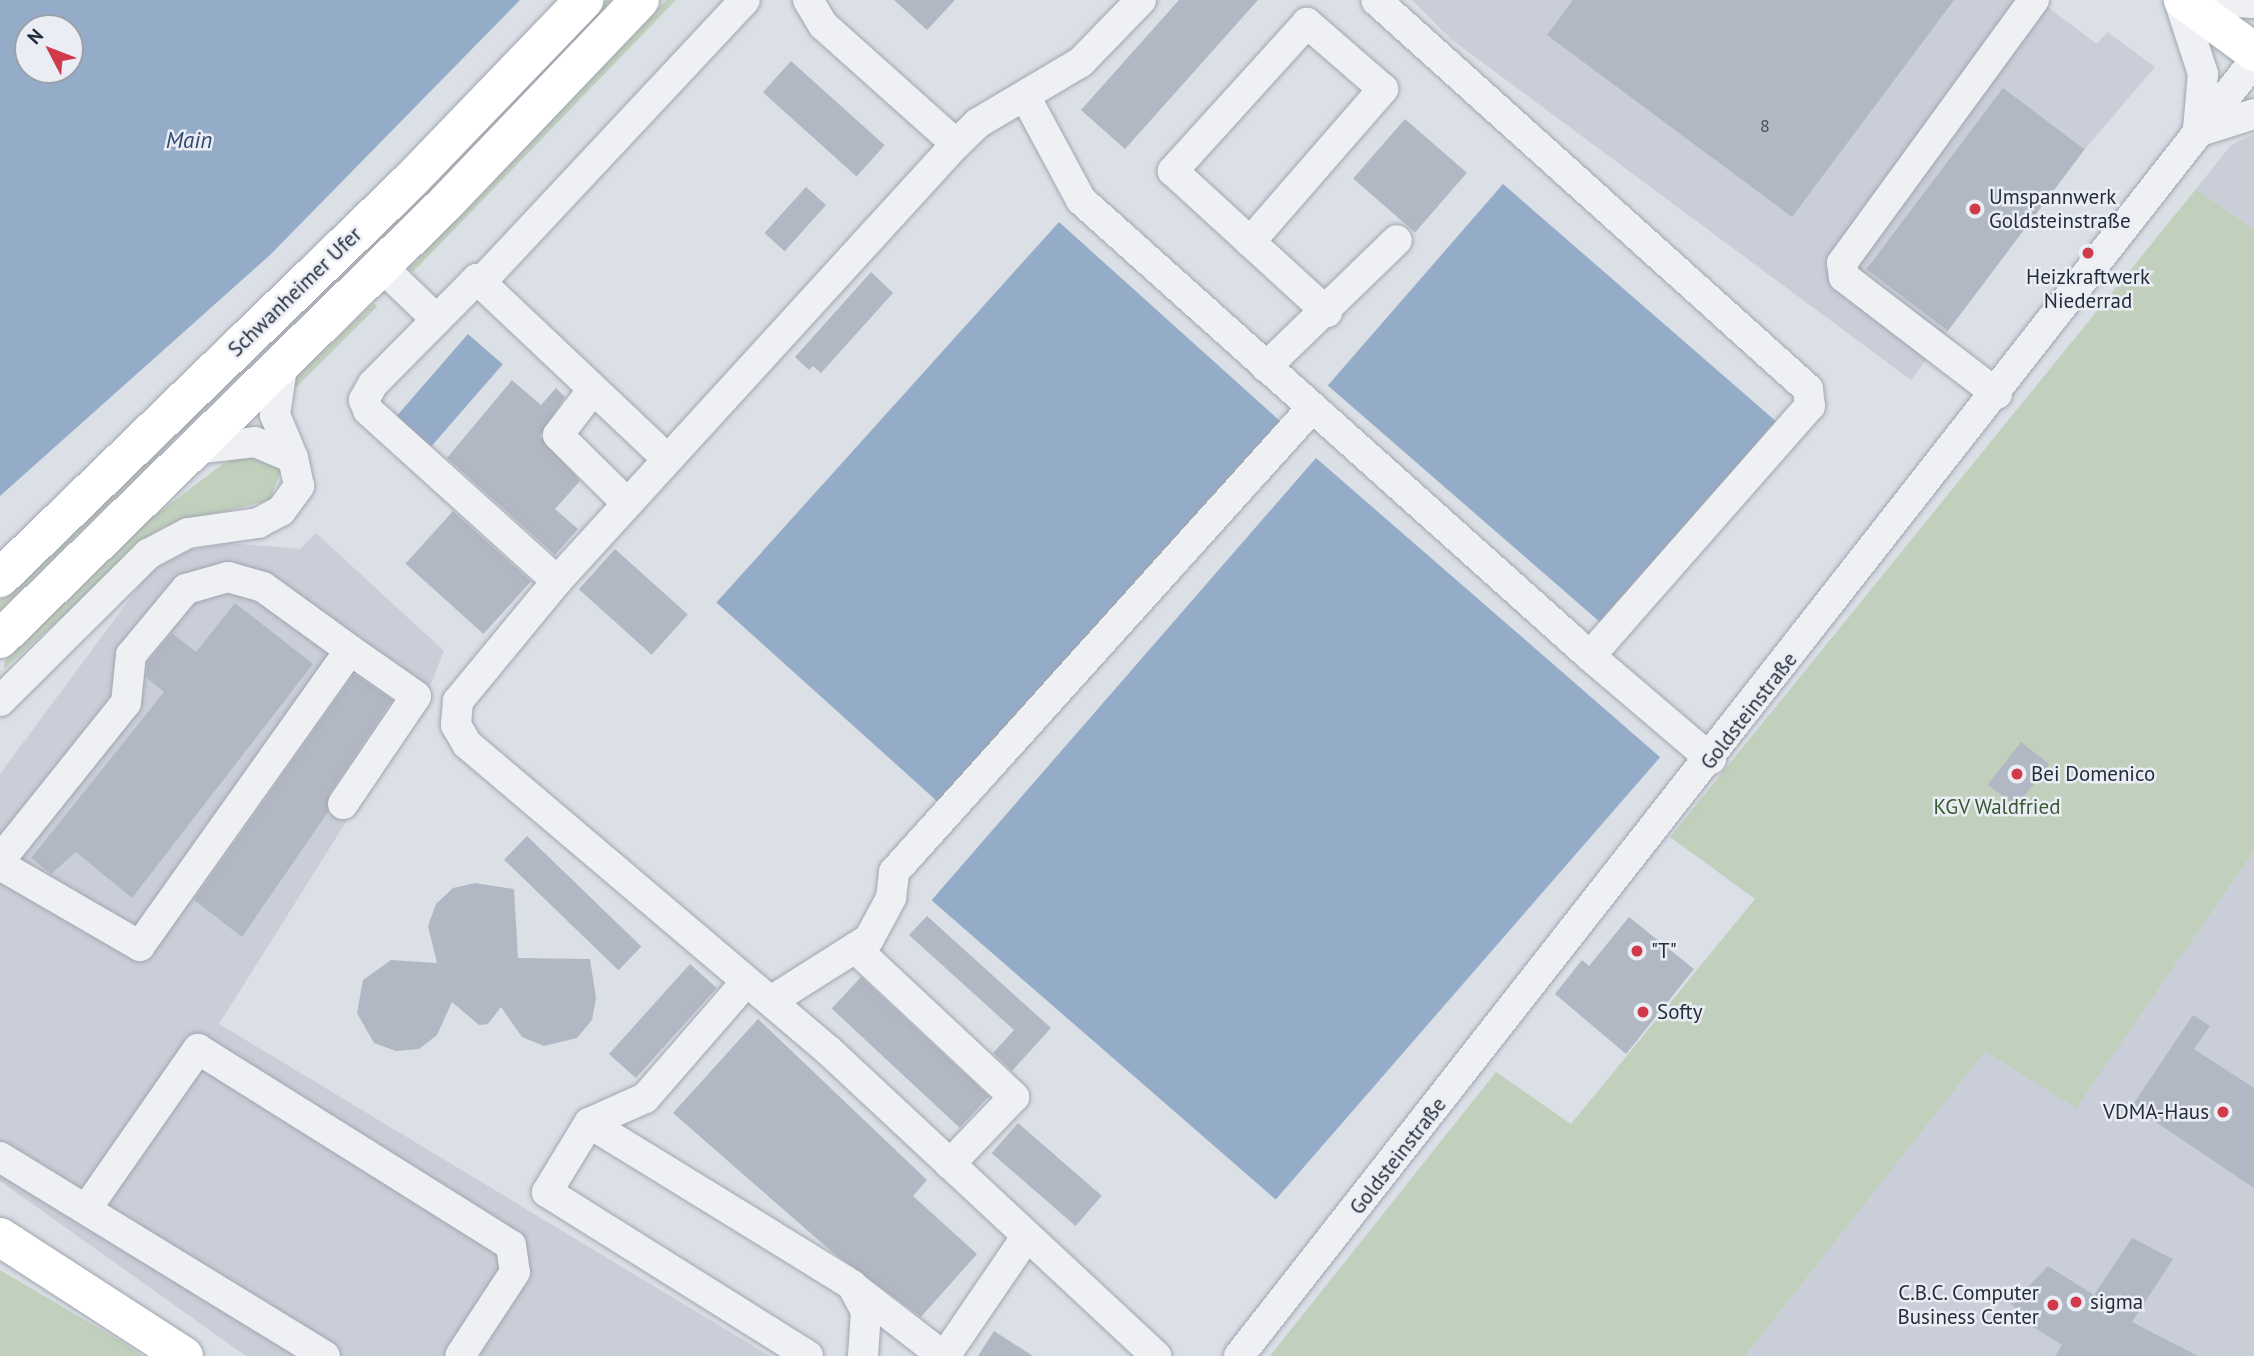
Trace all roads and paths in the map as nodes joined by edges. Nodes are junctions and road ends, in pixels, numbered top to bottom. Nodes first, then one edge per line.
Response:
1 (584, 0) edge
2 (640, 0) edge
3 (745, 0) edge
4 (808, 0) edge
5 (1141, 0) edge
6 (1376, 0) edge
7 (2034, 0) edge
8 (2181, 0) edge
9 (2202, 0) edge
10 (2254, 3) edge
11 (2254, 52) edge
12 (2254, 61) edge
13 (1025, 96) junction
14 (2254, 114) edge
15 (2197, 132) junction
16 (957, 144) junction
17 (1397, 240) dead end
18 (1250, 242) junction
19 (382, 266) junction
20 (481, 282) junction
21 (1328, 312) junction
22 (434, 317) junction
23 (283, 361) junction
24 (1266, 367) junction
25 (591, 393) junction
26 (1997, 394) junction
27 (1312, 408) junction
28 (194, 449) junction
29 (293, 458) junction
30 (666, 458) junction
31 (626, 502) junction
32 (0, 578) edge
33 (557, 581) junction
34 (0, 639) edge
35 (350, 650) junction
36 (1590, 656) junction
37 (0, 701) edge
38 (1711, 759) junction
39 (343, 804) dead end
40 (0, 860) edge
41 (0, 866) edge
42 (855, 948) junction
43 (746, 982) junction
44 (771, 1001) junction
45 (589, 1123) junction
46 (0, 1157) edge
47 (950, 1164) junction
48 (87, 1208) junction
49 (1027, 1236) junction
50 (0, 1237) edge
51 (852, 1285) junction
52 (177, 1353) edge
53 (325, 1356) edge
54 (460, 1356) edge
55 (808, 1356) edge
56 (863, 1356) edge
57 (944, 1356) edge
58 (1156, 1356) edge
59 (1239, 1356) edge

1 - 32 main road, Schwanheimer Ufer
2 - 19 main road, Schwanheimer Ufer
3 - 20 street
4 - 16 street
5 - 13 street
6 - 36 street
7 - 26 street
8 - 11 main road
8 - 15 street
9 - 10 street
12 - 15 street, Goldsteinstraße
13 - 16 street
13 - 24 street
14 - 15 street
15 - 26 street, Goldsteinstraße
16 - 30 street
17 - 21 street
18 - 18 street
18 - 21 street
19 - 22 street
19 - 23 main road, Schwanheimer Ufer
20 - 22 street
20 - 25 street
21 - 24 street
22 - 33 street
23 - 28 main road, Schwanheimer Ufer
23 - 29 street, Schwanheimer Ufer
24 - 27 street
25 - 30 street
25 - 31 street
26 - 38 street, Goldsteinstraße
27 - 36 street
27 - 42 street
28 - 29 street
28 - 34 main road, Schwanheimer Ufer
29 - 37 street, Schwanheimer Ufer
30 - 31 street
31 - 33 street
33 - 43 street
35 - 39 street
35 - 40 street
35 - 41 street
36 - 38 street
38 - 59 street, Goldsteinstraße
42 - 44 street
42 - 47 street
43 - 44 street
43 - 45 street
44 - 47 street
45 - 51 street
45 - 55 street
46 - 48 street
47 - 49 street
48 - 53 street
48 - 54 street
49 - 57 street
49 - 58 street
50 - 52 main road
51 - 56 street
51 - 57 street

